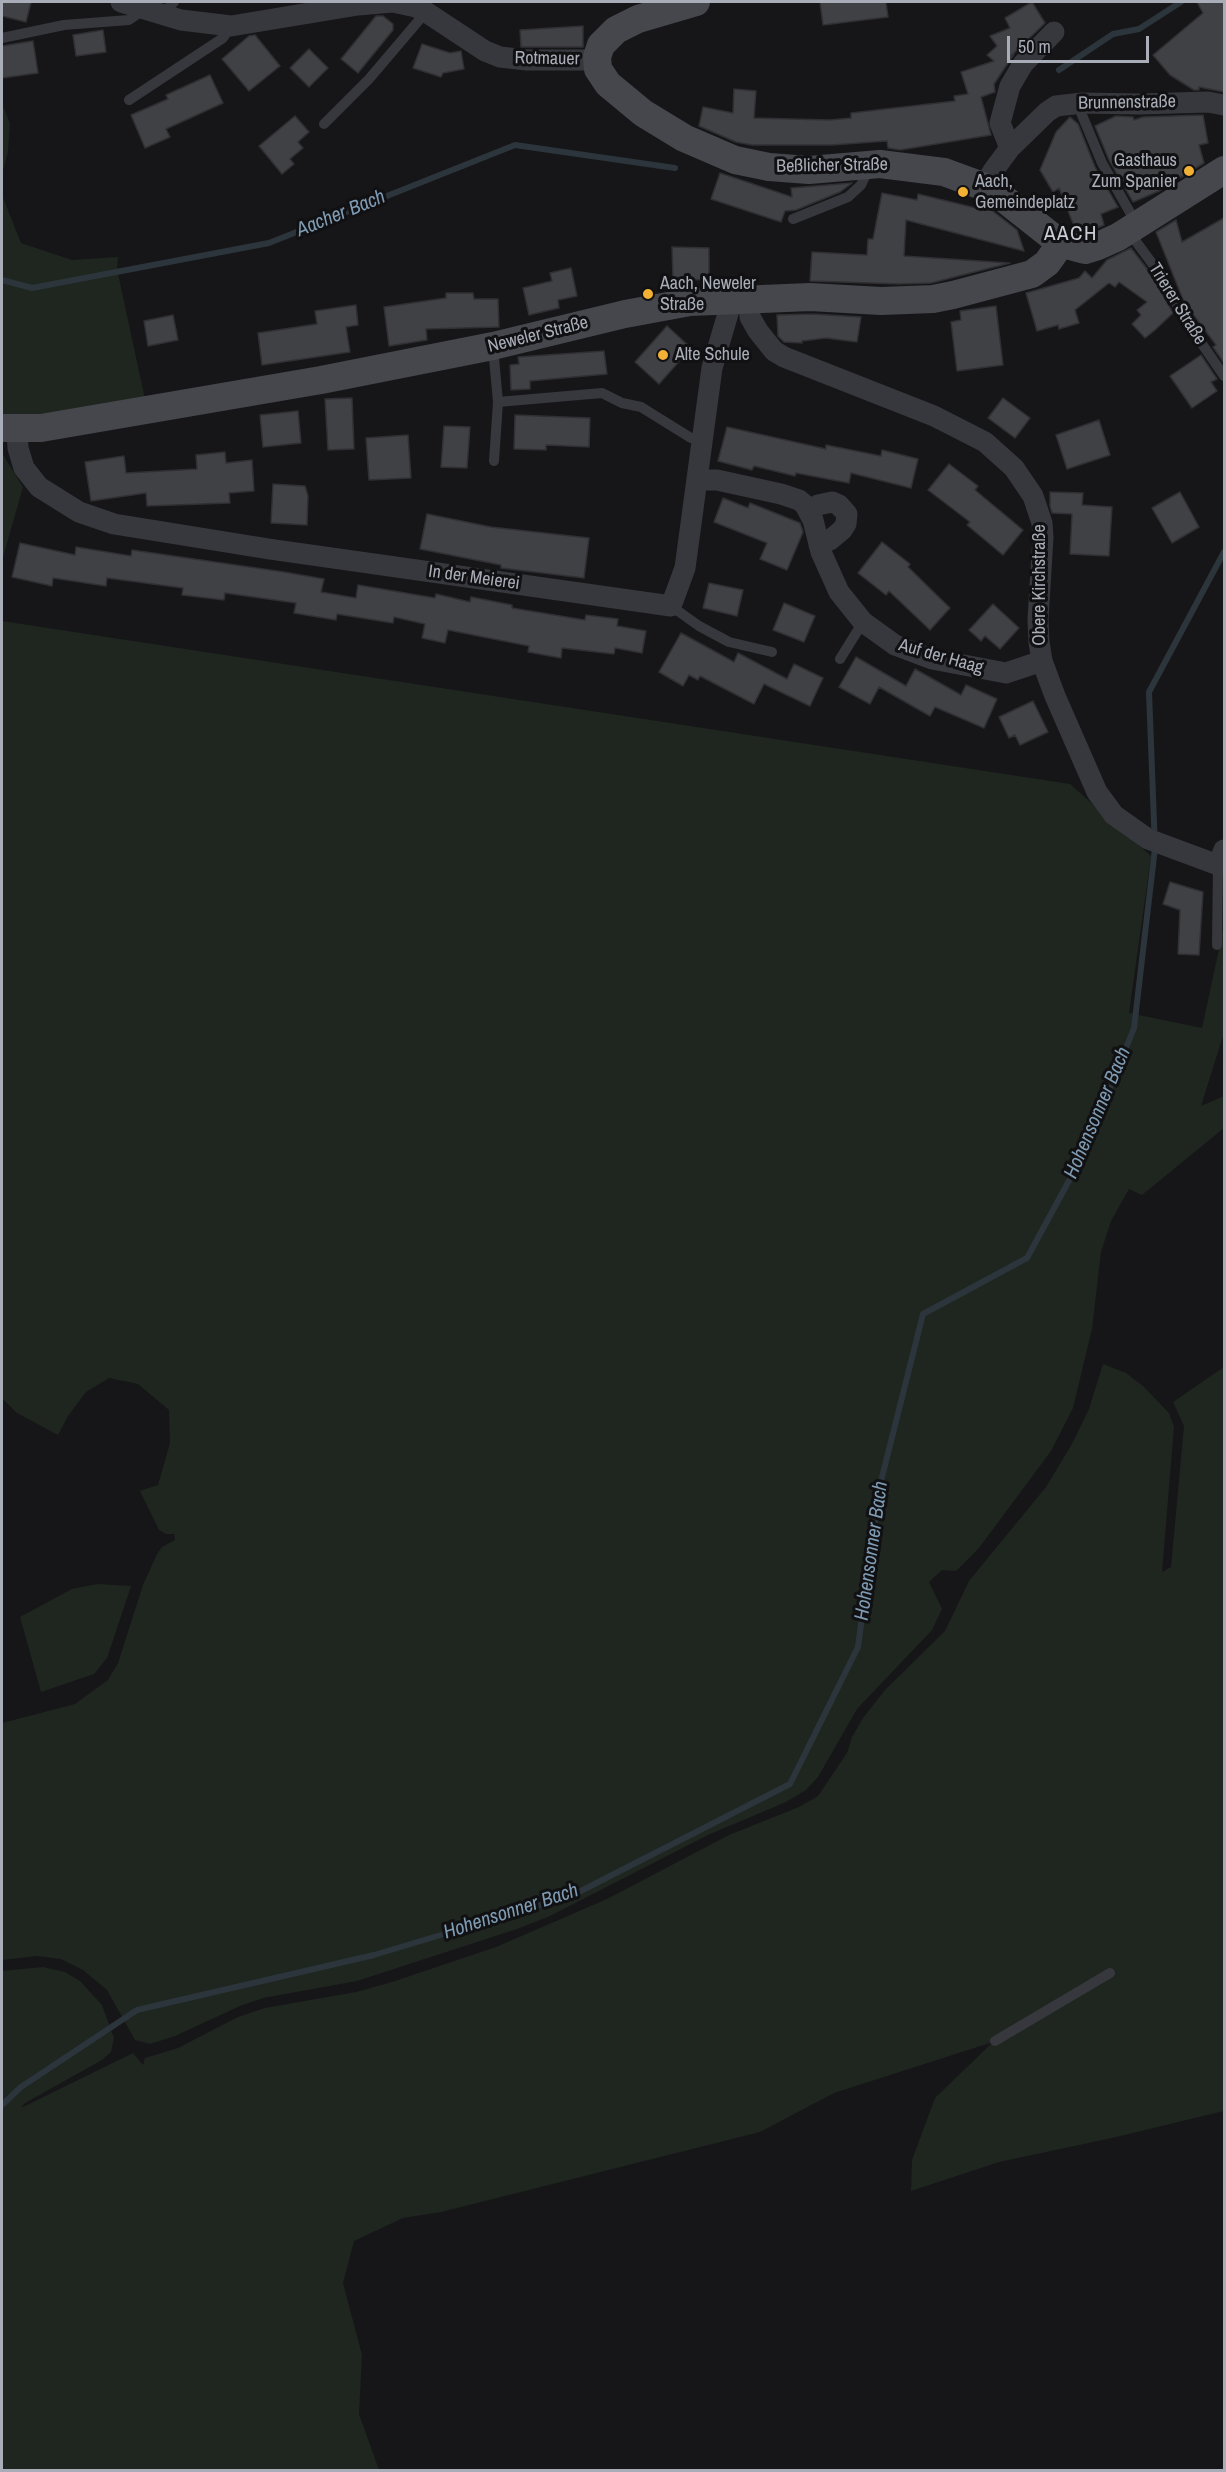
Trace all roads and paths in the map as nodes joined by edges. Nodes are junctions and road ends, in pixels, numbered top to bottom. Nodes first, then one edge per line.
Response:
1 (121, 2) edge
2 (696, 2) edge
3 (160, 8) edge
4 (426, 12) junction
5 (231, 27) junction
6 (1054, 32) dead end
7 (2, 38) edge
8 (597, 60) junction
9 (129, 100) dead end
10 (1077, 103) junction
11 (1224, 105) edge
12 (324, 124) dead end
13 (1011, 148) junction
14 (870, 164) junction
15 (1224, 170) edge
16 (985, 185) junction
17 (793, 219) dead end
18 (1133, 228) junction
19 (1062, 242) junction
20 (741, 300) junction
21 (493, 346) junction
22 (1224, 376) edge
23 (498, 402) junction
24 (9, 428) edge
25 (704, 438) junction
26 (494, 461) dead end
27 (698, 480) junction
28 (809, 512) junction
29 (819, 545) junction
30 (671, 606) junction
31 (863, 622) junction
32 (772, 652) dead end
33 (840, 659) dead end
34 (1042, 662) junction
35 (1221, 858) edge
36 (1217, 945) dead end
37 (1110, 1973) dead end
38 (995, 2042) dead end

1 - 3 street, Rotmauer
2 - 8 main road
3 - 5 street, Rotmauer
3 - 7 lane
4 - 5 street, Rotmauer
4 - 8 street, Rotmauer
4 - 12 lane
5 - 9 lane
6 - 13 street
8 - 14 main road, Beßlicher Straße
10 - 11 street, Brunnenstraße
10 - 13 street, Brunnenstraße
10 - 18 lane, Trierer Straße
13 - 16 street, Brunnenstraße
14 - 16 main road, Beßlicher Straße
14 - 17 lane
15 - 18 main road
16 - 19 main road, Beßlicher Straße
18 - 19 main road
18 - 22 lane, Trierer Straße
19 - 20 main road, Neweler Straße
20 - 21 main road, Neweler Straße
20 - 25 street
20 - 34 street, Obere Kirchstraße
21 - 23 lane
21 - 24 main road, Neweler Straße
23 - 25 lane
23 - 26 lane
24 - 30 street, In der Meierei
25 - 27 street
27 - 28 street
27 - 30 street
28 - 29 street, Auf der Haag
28 - 29 street
29 - 31 street, Auf der Haag
30 - 32 lane
31 - 33 lane
31 - 34 street, Auf der Haag
34 - 35 street, Obere Kirchstraße
35 - 36 lane
37 - 38 lane

